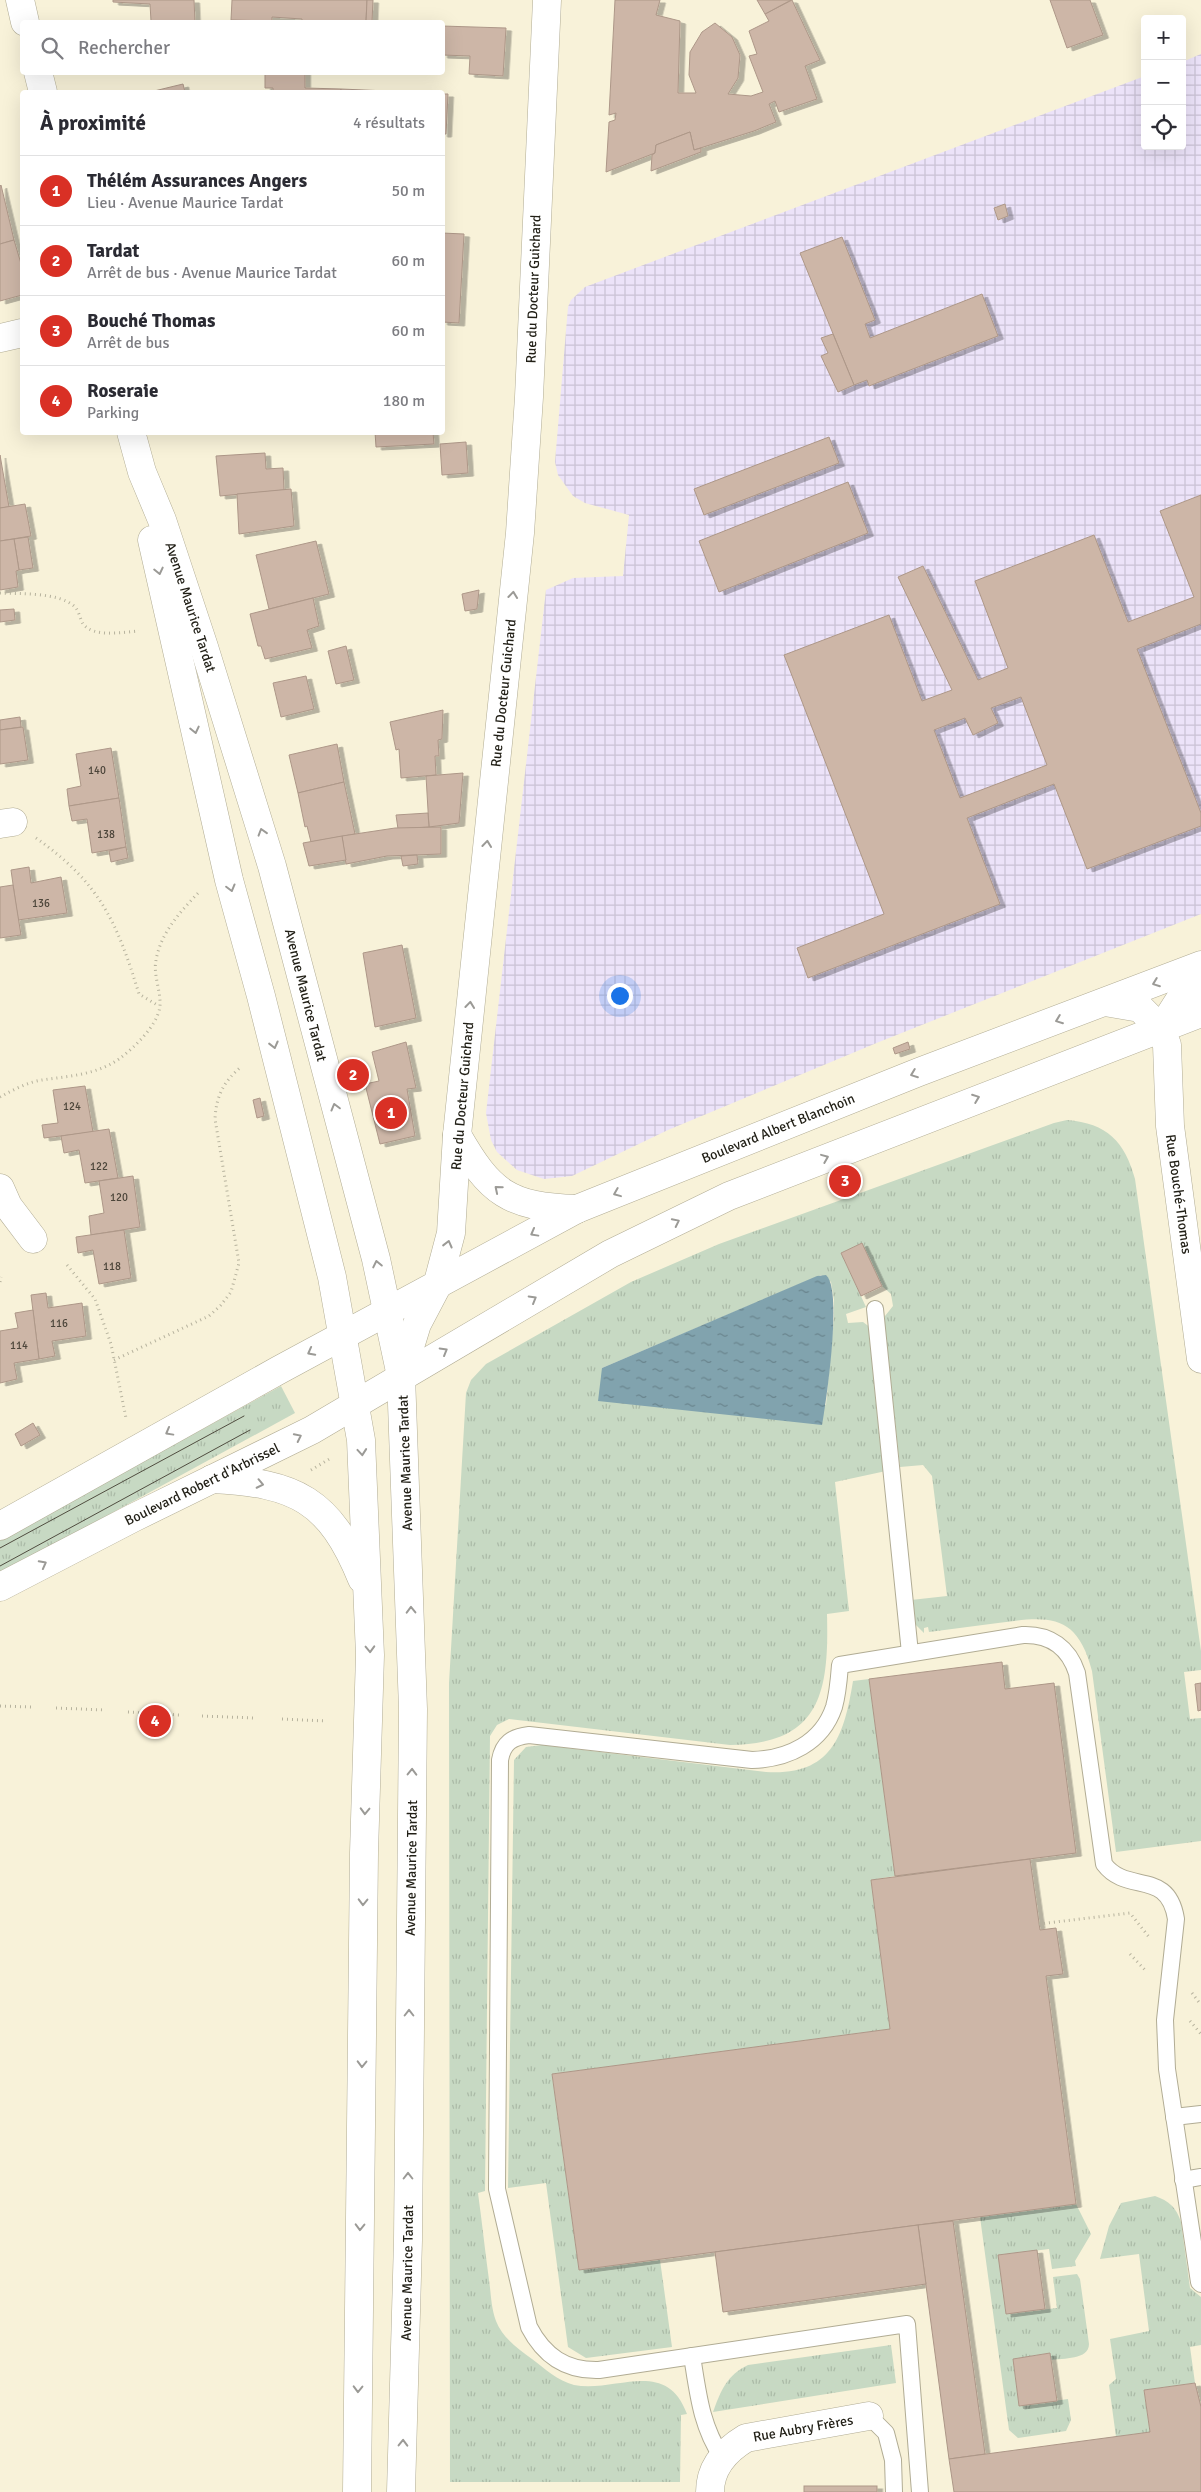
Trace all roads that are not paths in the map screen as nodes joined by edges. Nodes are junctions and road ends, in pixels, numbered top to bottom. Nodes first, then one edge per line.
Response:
1 (20, 0) edge
2 (547, 0) edge
3 (25, 20) edge
4 (39, 75) edge
5 (42, 90) edge
6 (20, 333) edge
7 (0, 338) edge
8 (132, 435) edge
9 (142, 472) junction
10 (1201, 965) edge
11 (1201, 985) edge
12 (1105, 1002) junction
13 (1201, 1013) edge
14 (1161, 1029) junction
15 (457, 1135) junction
16 (0, 1188) edge
17 (577, 1209) junction
18 (33, 1239) dead end
19 (437, 1286) junction
20 (874, 1309) dead end
21 (379, 1316) junction
22 (343, 1335) junction
23 (1201, 1359) edge
24 (402, 1376) junction
25 (354, 1404) junction
26 (212, 1478) junction
27 (0, 1526) edge
28 (0, 1587) edge
29 (367, 1591) junction
30 (910, 1653) junction
31 (1201, 2114) edge
32 (1174, 2118) junction
33 (1201, 2177) edge
34 (1183, 2180) junction
35 (1201, 2284) edge
36 (692, 2356) junction
37 (869, 2416) joint
38 (722, 2457) junction
39 (357, 2492) edge
40 (401, 2492) edge
41 (710, 2492) edge
42 (894, 2492) edge
43 (920, 2492) edge

1 - 3 street
15 -> 2 street, Rue du Docteur Guichard
4 - 5 street
6 - 7 street
8 - 9 street, Avenue Maurice Tardat
21 -> 9 street, Avenue Maurice Tardat
9 -> 22 street, Avenue Maurice Tardat
10 -> 12 street, Boulevard Albert Blanchoin
11 - 14 street
12 - 14 street
12 -> 17 street, Boulevard Albert Blanchoin
13 - 14 street
14 - 23 street, Rue Bouché-Thomas
24 -> 14 street
17 -> 15 street
19 -> 15 street, Rue du Docteur Guichard
16 - 18 street
17 -> 19 street, Boulevard Albert Blanchoin
19 - 21 street, Boulevard Albert Blanchoin
19 - 24 street, Rue du Docteur Guichard
20 - 30 lane
21 - 22 street
21 - 24 street, Avenue Maurice Tardat
22 - 25 street, Avenue Maurice Tardat
22 -> 27 street
24 - 25 street, Boulevard Robert d'Arbrissel
40 -> 24 street, Avenue Maurice Tardat
26 -> 25 street, Boulevard Robert d'Arbrissel
25 -> 29 street, Avenue Maurice Tardat
28 -> 26 street, Boulevard Robert d'Arbrissel
26 -> 29 street
29 -> 39 street, Avenue Maurice Tardat
30 - 32 lane
30 - 36 lane
31 - 32 lane
32 - 34 lane
33 - 34 lane
34 - 35 lane
36 - 38 lane
36 - 43 lane
37 - 38 street, Rue Aubry Frères
37 - 42 lane
38 - 41 street, Rue Aubry Frères

